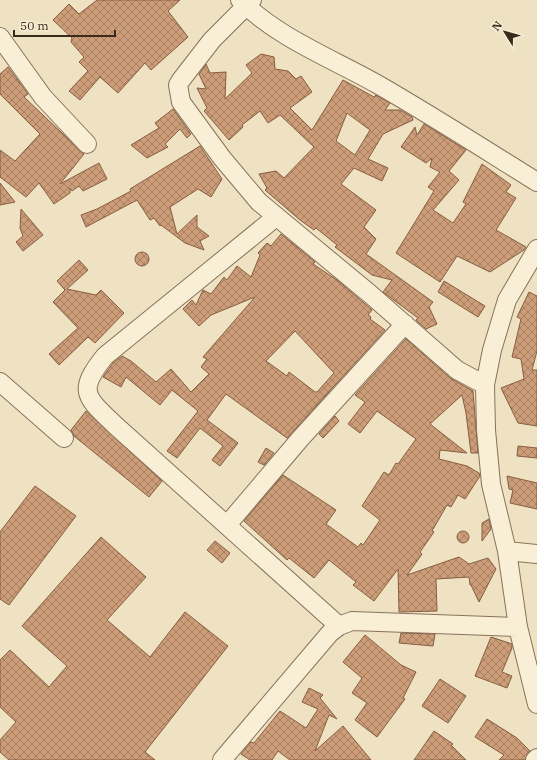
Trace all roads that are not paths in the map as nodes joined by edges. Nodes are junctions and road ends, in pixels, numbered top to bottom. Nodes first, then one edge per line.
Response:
1 (246, 2) edge
2 (0, 37) edge
3 (87, 144) dead end
4 (537, 182) edge
5 (276, 217) junction
6 (537, 249) edge
7 (404, 324) junction
8 (0, 382) edge
9 (485, 385) junction
10 (64, 438) dead end
11 (227, 525) junction
12 (507, 551) junction
13 (537, 554) edge
14 (339, 626) junction
15 (518, 627) junction
16 (537, 704) edge
17 (222, 760) edge

1 - 4 street
1 - 5 street
2 - 3 street
5 - 7 street
5 - 11 street
6 - 9 street
7 - 9 street
7 - 11 street
8 - 10 street
9 - 12 street
11 - 14 street
12 - 13 street
12 - 15 street
14 - 15 street
14 - 17 street
15 - 16 street

